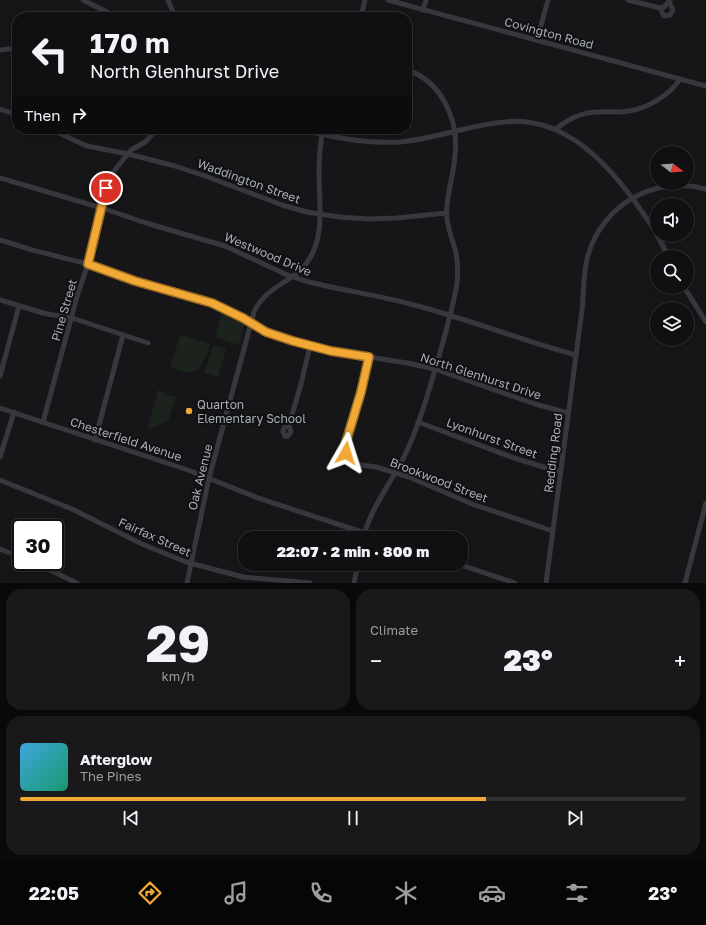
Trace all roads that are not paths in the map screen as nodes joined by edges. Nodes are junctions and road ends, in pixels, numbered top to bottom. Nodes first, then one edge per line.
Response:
1 (83, 0) edge
2 (168, 0) edge
3 (365, 0) edge
4 (388, 0) edge
5 (426, 0) edge
6 (548, 0) edge
7 (628, 0) edge
8 (669, 1) edge
9 (660, 8) junction
10 (423, 10) junction
11 (107, 12) edge
12 (173, 12) edge
13 (362, 12) edge
14 (537, 40) junction
15 (12, 49) edge
16 (0, 50) edge
17 (412, 72) edge
18 (680, 79) junction
19 (706, 86) edge
20 (0, 109) edge
21 (12, 113) edge
22 (556, 129) junction
23 (455, 132) junction
24 (61, 134) edge
25 (153, 134) edge
26 (323, 134) edge
27 (331, 134) edge
28 (128, 154) junction
29 (0, 178) edge
30 (706, 189) edge
31 (632, 198) junction
32 (101, 207) junction
33 (446, 212) junction
34 (321, 214) junction
35 (650, 225) edge
36 (0, 240) edge
37 (88, 264) junction
38 (292, 276) junction
39 (688, 294) edge
40 (0, 300) edge
41 (19, 306) junction
42 (450, 315) junction
43 (71, 318) junction
44 (706, 322) edge
45 (251, 323) junction
46 (123, 335) junction
47 (148, 343) dead end
48 (310, 346) junction
49 (576, 355) junction
50 (369, 357) junction
51 (435, 369) junction
52 (0, 376) edge
53 (0, 408) edge
54 (14, 412) junction
55 (568, 413) junction
56 (43, 422) junction
57 (418, 422) junction
58 (289, 425) dead end
59 (95, 440) junction
60 (0, 456) edge
61 (395, 472) junction
62 (560, 472) junction
63 (209, 478) junction
64 (0, 480) edge
65 (706, 503) edge
66 (353, 531) edge
67 (366, 531) edge
68 (553, 531) junction
69 (0, 549) edge
70 (12, 554) edge
71 (191, 564) junction
72 (468, 567) edge
73 (52, 571) edge
74 (357, 571) edge
75 (77, 583) edge
76 (187, 583) edge
77 (310, 583) edge
78 (354, 583) edge
79 (515, 583) edge
80 (546, 583) edge
81 (686, 583) edge

1 - 11 street
2 - 12 street
3 - 13 street
4 - 10 street, Covington Road
5 - 10 street
6 - 14 street
7 - 9 street
8 - 9 street
8 - 9 street
10 - 14 street, Covington Road
14 - 18 street, Covington Road
15 - 16 street
17 - 23 street
18 - 19 street, Covington Road
18 - 22 street
20 - 21 street
22 - 23 street
22 - 31 street
23 - 27 street
23 - 33 street
24 - 28 street, Waddington Street
25 - 28 street, Pine Street
26 - 34 street, Oak Avenue
28 - 32 street, Pine Street
28 - 34 street, Waddington Street
29 - 32 street, Westwood Drive
30 - 31 street, Redding Road
31 - 35 street
31 - 49 street, Redding Road
32 - 37 street, Pine Street
32 - 38 street, Westwood Drive
33 - 34 street, Waddington Street
33 - 42 street
34 - 38 street, Oak Avenue
36 - 37 street, North Glenhurst Drive
37 - 43 street, Pine Street
37 - 45 street, North Glenhurst Drive
38 - 42 street, Westwood Drive
38 - 45 street, Oak Avenue
39 - 44 street
40 - 41 street
41 - 43 street
41 - 52 street
42 - 49 street, Westwood Drive
42 - 51 street
43 - 46 street
43 - 56 street, Pine Street
45 - 48 street, North Glenhurst Drive
45 - 63 street, Oak Avenue
46 - 47 street
46 - 59 street
48 - 50 street, North Glenhurst Drive
48 - 58 street
49 - 55 street, Redding Road
50 - 51 street, North Glenhurst Drive
50 - 61 street, Brookwood Street
51 - 55 street, North Glenhurst Drive
51 - 57 street
53 - 54 street, Chesterfield Avenue
54 - 56 street, Chesterfield Avenue
54 - 60 street
55 - 62 street, Redding Road
56 - 59 street, Chesterfield Avenue
57 - 61 street
57 - 62 street, Lyonhurst Street
59 - 63 street, Chesterfield Avenue
61 - 67 street
61 - 68 street, Brookwood Street
62 - 68 street, Redding Road
63 - 66 street, Chesterfield Avenue
63 - 71 street, Oak Avenue
64 - 71 street, Fairfax Street
65 - 81 street
68 - 80 street, Redding Road
69 - 70 street
71 - 76 street, Oak Avenue
71 - 77 street, Fairfax Street
72 - 79 street
73 - 75 street
74 - 78 street

